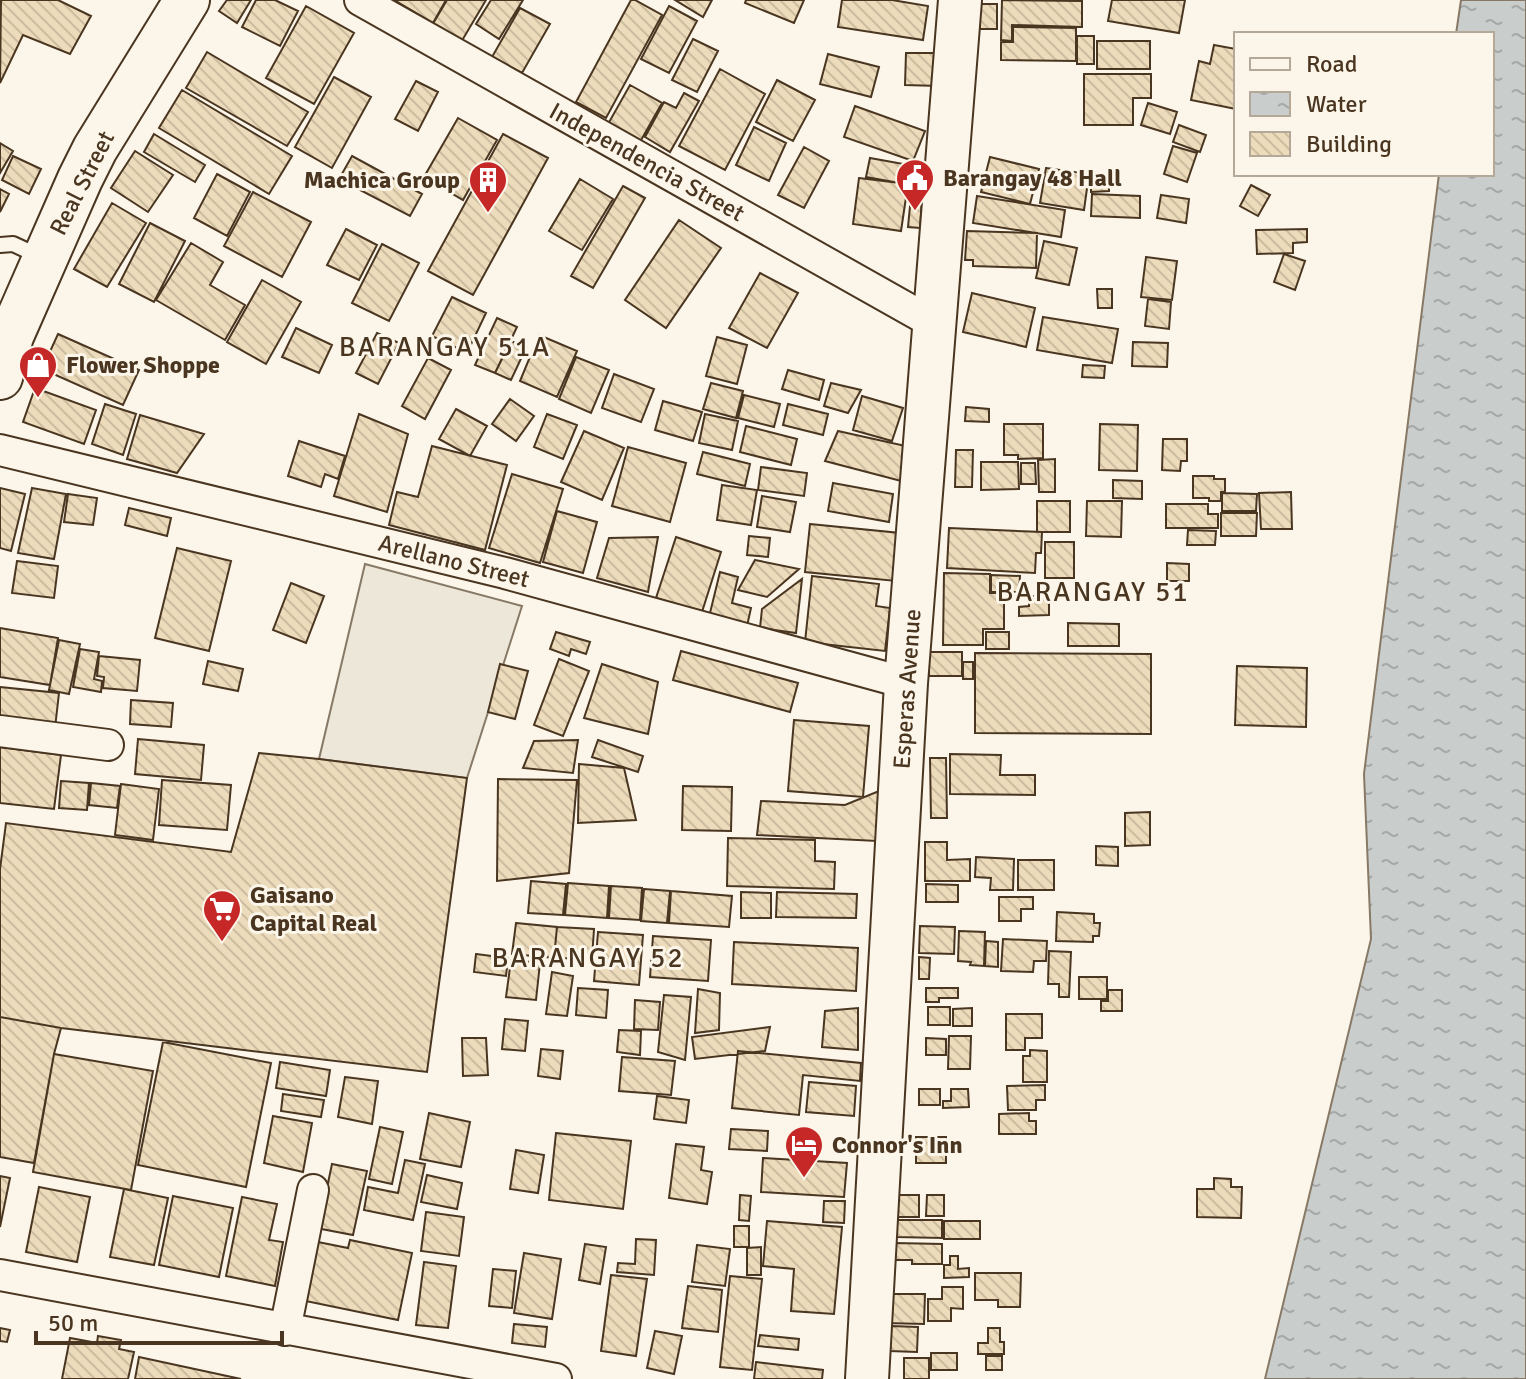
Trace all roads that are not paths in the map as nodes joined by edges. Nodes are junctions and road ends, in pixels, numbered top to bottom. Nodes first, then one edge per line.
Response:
1 (187, 0) edge
2 (360, 0) edge
3 (960, 0) edge
4 (0, 245) edge
5 (45, 259) junction
6 (935, 324) junction
7 (0, 377) edge
8 (0, 450) edge
9 (906, 683) junction
10 (0, 731) edge
11 (108, 745) dead end
12 (313, 1190) dead end
13 (0, 1275) edge
14 (285, 1330) junction
15 (556, 1379) edge
16 (867, 1379) edge

1 - 5 main road, Real Street
2 - 6 street, Independencia Street
3 - 6 street, Esperas Avenue
4 - 5 lane
5 - 7 main road, Real Street
6 - 9 street, Esperas Avenue
8 - 9 street, Arellano Street
9 - 16 street, Esperas Avenue
10 - 11 street
12 - 14 street
13 - 14 street
14 - 15 street

